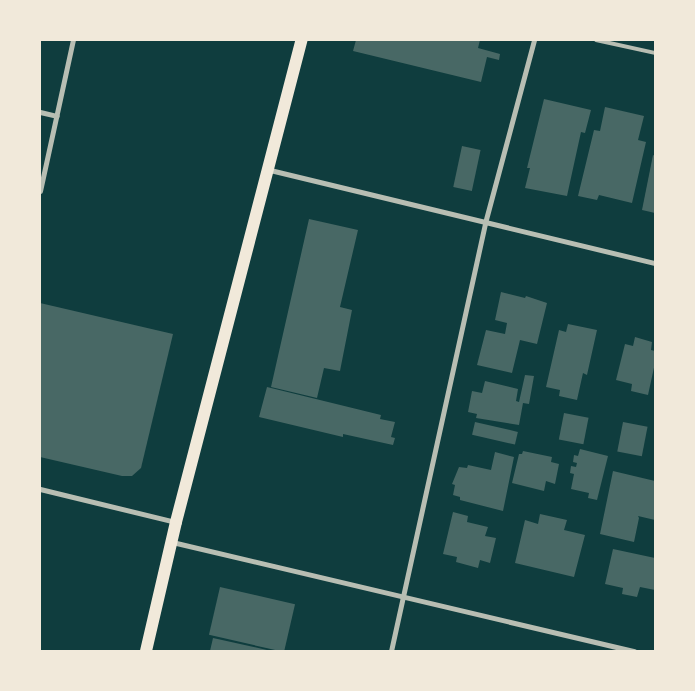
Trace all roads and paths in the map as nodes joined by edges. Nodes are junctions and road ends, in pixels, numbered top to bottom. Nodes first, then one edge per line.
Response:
1 (73, 40) edge
2 (302, 40) edge
3 (534, 40) edge
4 (596, 40) edge
5 (655, 54) edge
6 (40, 112) edge
7 (56, 116) junction
8 (270, 170) junction
9 (40, 191) edge
10 (485, 223) junction
11 (655, 263) edge
12 (40, 489) edge
13 (176, 522) junction
14 (171, 542) junction
15 (404, 596) junction
16 (146, 651) edge
17 (391, 651) edge
18 (634, 651) edge

1 - 7 street
2 - 8 main road
3 - 10 street
4 - 5 lane
6 - 7 street
7 - 9 street
8 - 10 street
8 - 13 main road
10 - 11 street
10 - 15 street
12 - 13 street
13 - 14 main road
14 - 15 street
14 - 16 main road
15 - 17 street
15 - 18 street

